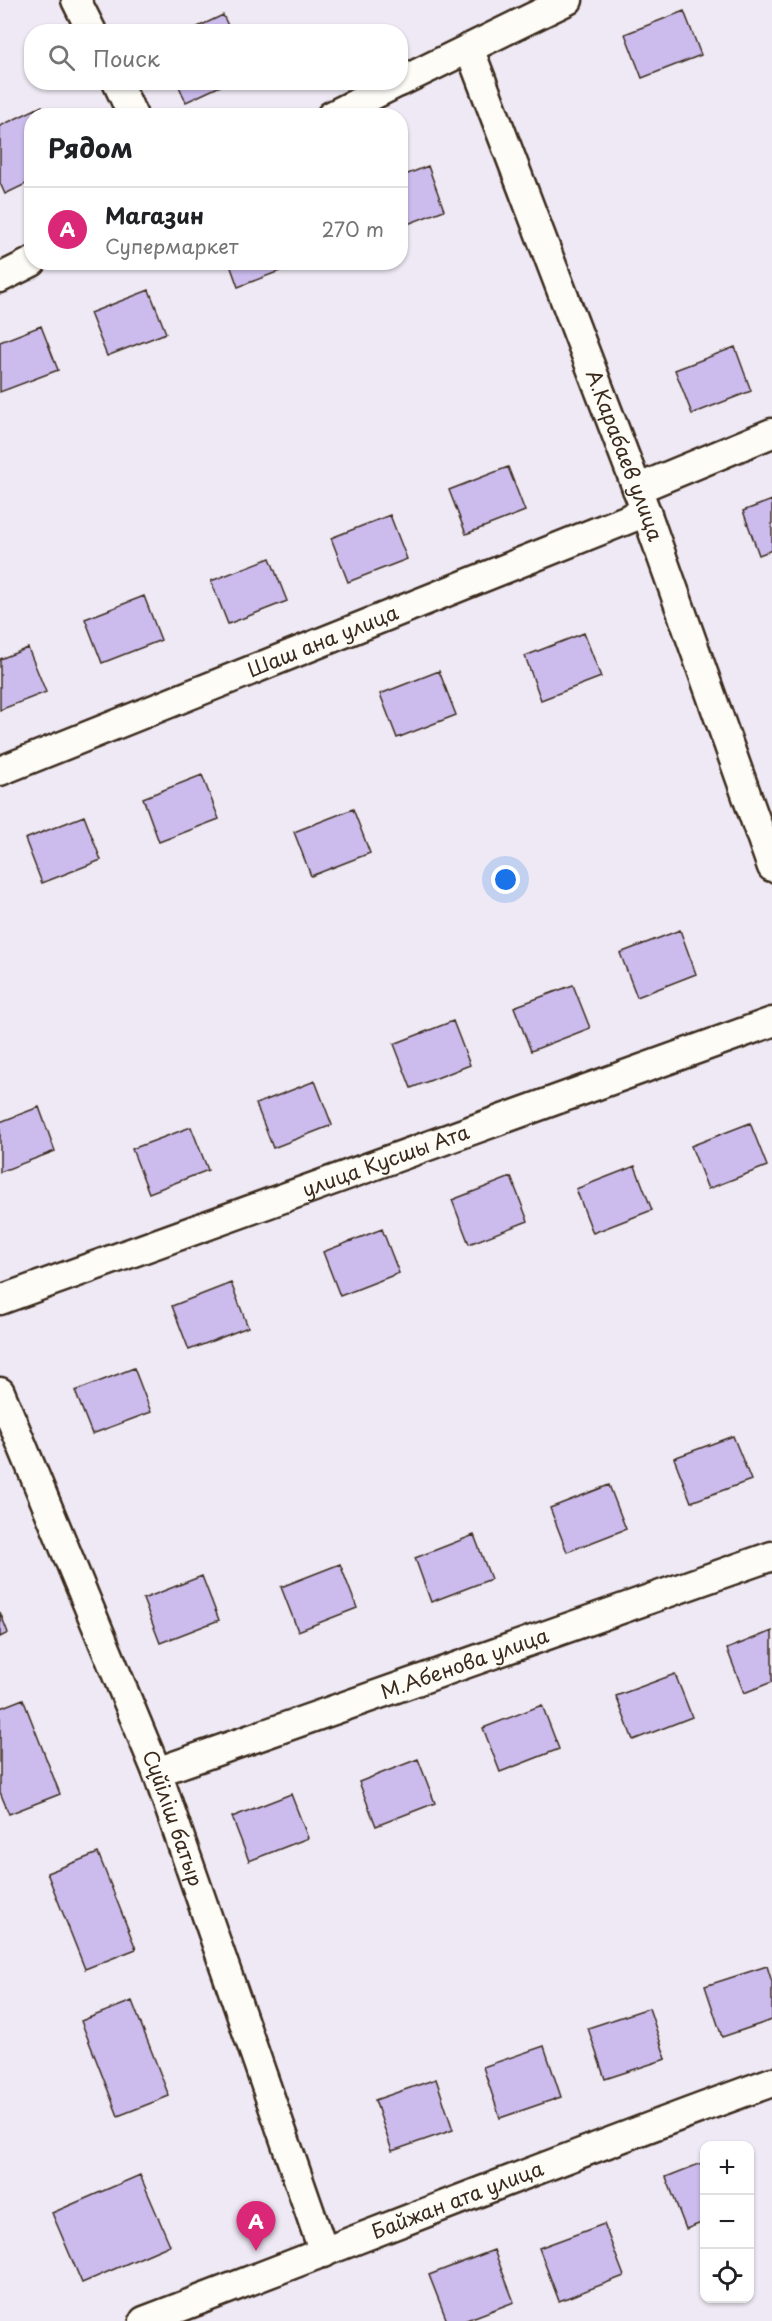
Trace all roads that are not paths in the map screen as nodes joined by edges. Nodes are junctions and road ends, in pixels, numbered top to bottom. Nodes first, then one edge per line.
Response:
1 (76, 0) edge
2 (568, 0) edge
3 (88, 24) edge
4 (469, 48) junction
5 (408, 78) edge
6 (121, 90) edge
7 (384, 90) edge
8 (129, 108) edge
9 (347, 108) edge
10 (24, 266) edge
11 (0, 278) edge
12 (772, 433) edge
13 (642, 501) junction
14 (0, 771) edge
15 (772, 867) edge
16 (772, 1022) edge
17 (0, 1300) edge
18 (0, 1392) edge
19 (772, 1556) edge
20 (157, 1772) junction
21 (772, 2082) edge
22 (324, 2253) junction
23 (144, 2321) edge

1 - 3 street
2 - 4 street
4 - 5 street
4 - 13 street, А.Карабаев улица
6 - 8 street
7 - 9 street
10 - 11 street
12 - 13 street, Шаш ана улица
13 - 14 street, Шаш ана улица
13 - 15 street, А.Карабаев улица
16 - 17 street, улица Кусшы Ата
18 - 20 street, Сүйіліш батыр
19 - 20 street, М.Абенова улица
20 - 22 street, Сүйіліш батыр
21 - 22 street, Байжан ата улица
22 - 23 street, Байжан ата улица

